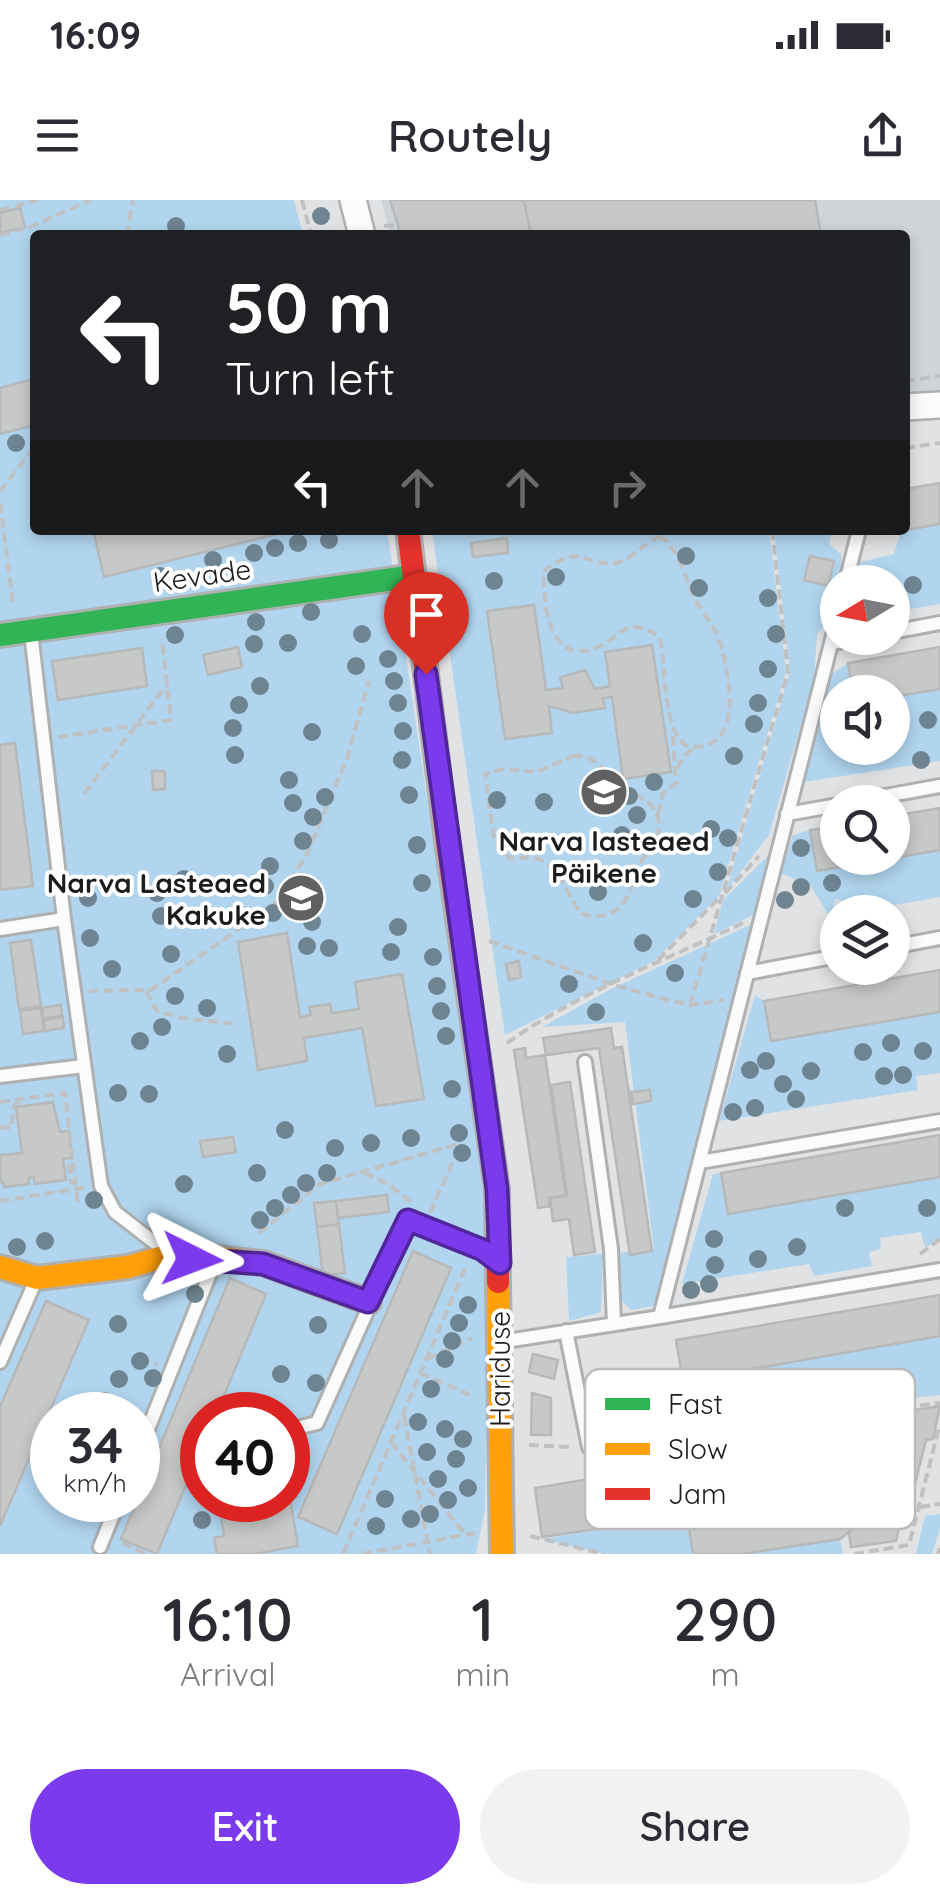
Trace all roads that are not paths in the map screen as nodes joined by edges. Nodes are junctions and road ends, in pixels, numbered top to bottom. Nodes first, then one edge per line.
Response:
1 (353, 200) edge
2 (361, 230) edge
3 (940, 405) edge
4 (910, 407) edge
5 (409, 535) edge
6 (858, 535) edge
7 (850, 565) edge
8 (414, 576) junction
9 (940, 624) edge
10 (910, 629) edge
11 (16, 633) edge
12 (828, 655) edge
13 (940, 786) edge
14 (910, 791) edge
15 (820, 811) edge
16 (786, 822) junction
17 (64, 919) junction
18 (0, 928) edge
19 (940, 938) edge
20 (910, 943) edge
21 (820, 959) edge
22 (747, 973) junction
23 (585, 1062) dead end
24 (84, 1066) junction
25 (0, 1076) edge
26 (940, 1121) edge
27 (700, 1162) junction
28 (170, 1254) junction
29 (216, 1258) junction
30 (500, 1263) junction
31 (0, 1267) edge
32 (940, 1270) edge
33 (37, 1278) junction
34 (368, 1302) junction
35 (660, 1317) junction
36 (614, 1324) junction
37 (566, 1331) junction
38 (489, 1338) junction
39 (0, 1362) edge
40 (160, 1399) edge
41 (585, 1423) edge
42 (310, 1425) edge
43 (110, 1522) edge
44 (102, 1542) road end
45 (502, 1554) edge

1 - 2 street
3 - 4 street
5 - 8 street, Hariduse
6 - 7 lane
8 - 11 street, Kevade
8 - 30 street, Hariduse
9 - 10 lane
11 - 17 lane
12 - 16 lane
13 - 14 lane
15 - 16 lane
16 - 22 lane
17 - 18 lane
17 - 24 lane
19 - 20 lane
21 - 22 lane
22 - 27 lane
23 - 36 lane
24 - 25 lane
24 - 28 lane
26 - 27 lane
27 - 35 lane
28 - 29 street
28 - 33 street
29 - 34 street
29 - 40 lane
30 - 34 lane
30 - 38 street, Hariduse
31 - 33 street
32 - 35 lane
33 - 39 lane
34 - 42 lane
35 - 36 lane
36 - 37 lane
37 - 38 lane
37 - 41 lane
38 - 45 street, Hariduse
43 - 44 lane

